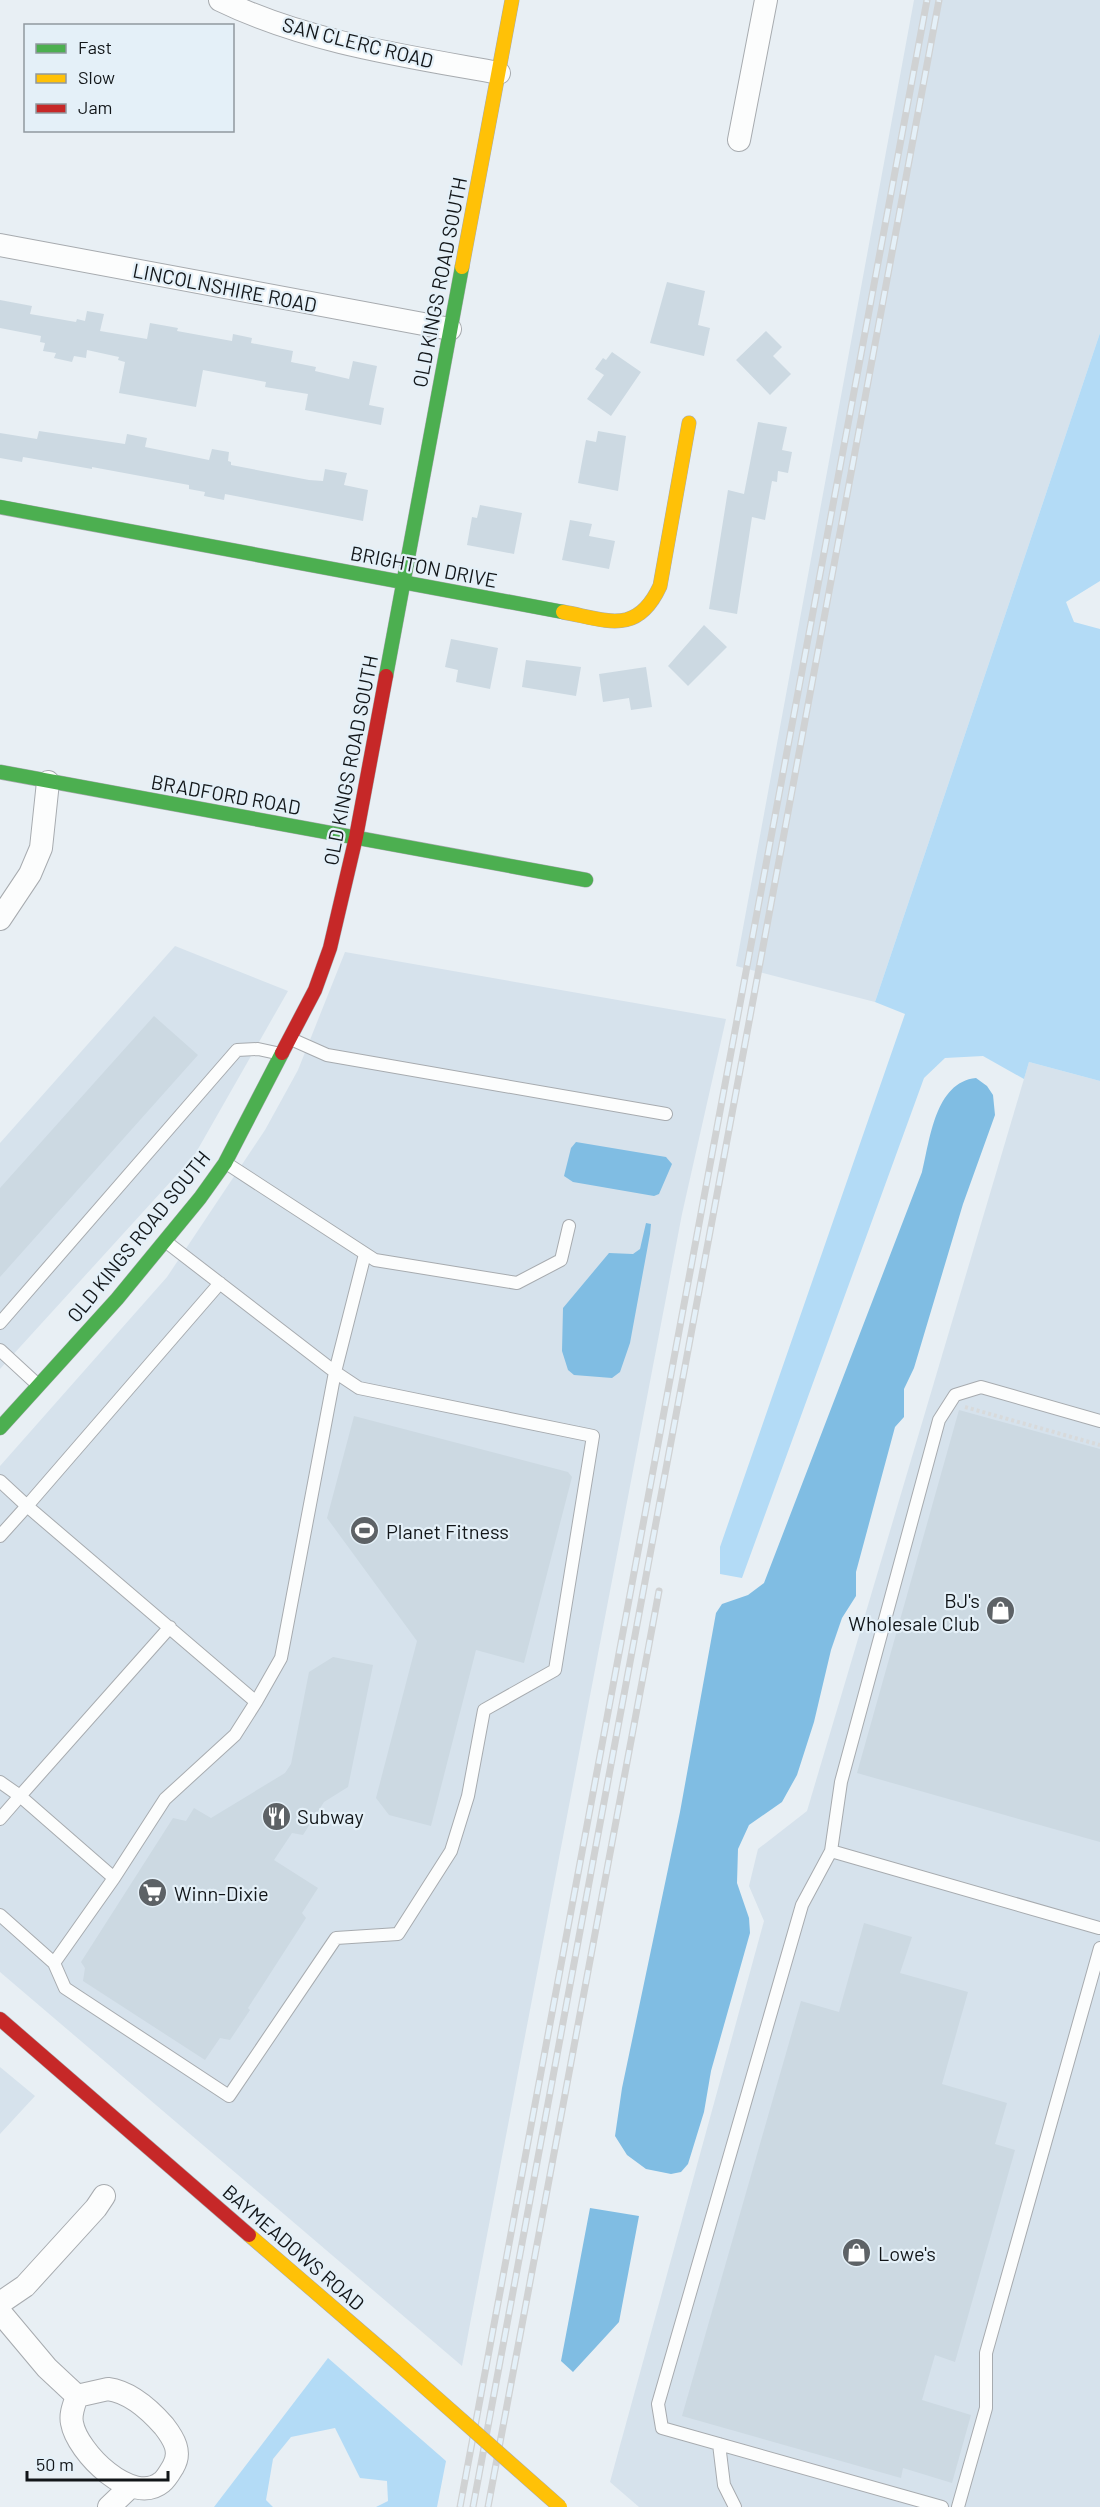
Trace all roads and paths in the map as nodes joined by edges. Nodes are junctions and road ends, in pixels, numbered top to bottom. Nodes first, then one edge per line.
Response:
1 (220, 0) edge
2 (512, 0) edge
3 (766, 0) edge
4 (499, 73) junction
5 (739, 140) dead end
6 (0, 244) edge
7 (450, 329) junction
8 (689, 423) dead end
9 (0, 507) edge
10 (404, 582) junction
11 (0, 772) edge
12 (48, 782) junction
13 (356, 837) junction
14 (586, 880) dead end
15 (0, 919) edge
16 (291, 1039) junction
17 (282, 1055) junction
18 (666, 1114) dead end
19 (225, 1163) junction
20 (569, 1226) dead end
21 (165, 1240) junction
22 (365, 1254) junction
23 (220, 1283) junction
24 (0, 1323) edge
25 (0, 1350) edge
26 (335, 1372) junction
27 (38, 1385) junction
28 (950, 1403) junction
29 (1100, 1421) edge
30 (0, 1428) edge
31 (1100, 1445) edge
32 (0, 1481) edge
33 (27, 1506) junction
34 (0, 1536) edge
35 (170, 1627) junction
36 (256, 1702) junction
37 (0, 1782) edge
38 (20, 1796) junction
39 (0, 1819) edge
40 (831, 1851) junction
41 (114, 1878) junction
42 (0, 1915) edge
43 (1099, 1926) edge
44 (1100, 1942) edge
45 (1100, 1948) edge
46 (54, 1963) junction
47 (1, 2020) edge
48 (104, 2196) dead end
49 (0, 2303) edge
50 (0, 2312) edge
51 (77, 2396) junction
52 (719, 2444) junction
53 (130, 2487) junction
54 (109, 2507) edge
55 (560, 2507) edge
56 (735, 2507) edge
57 (942, 2507) edge
58 (958, 2507) edge

1 - 4 street, SAN CLERC ROAD
2 - 4 street, OLD KINGS ROAD SOUTH
3 - 5 street
4 - 7 street, OLD KINGS ROAD SOUTH
6 - 7 street, LINCOLNSHIRE ROAD
7 - 10 street, OLD KINGS ROAD SOUTH
8 - 10 street, BRIGHTON DRIVE
9 - 10 street, BRIGHTON DRIVE
10 - 13 street, OLD KINGS ROAD SOUTH
11 - 12 street, BRADFORD ROAD
12 - 13 street, BRADFORD ROAD
12 - 15 street
13 - 14 street, BRADFORD ROAD
13 - 16 street, OLD KINGS ROAD SOUTH
16 - 17 street, OLD KINGS ROAD SOUTH
16 - 18 lane
17 - 19 street, OLD KINGS ROAD SOUTH
17 - 24 lane
19 - 21 street, OLD KINGS ROAD SOUTH
19 - 22 lane
20 - 22 lane
21 - 23 lane
21 - 27 street, OLD KINGS ROAD SOUTH
22 - 26 lane
23 - 26 lane
23 - 33 lane
25 - 27 lane
26 - 36 lane
26 - 46 lane
27 - 30 street, OLD KINGS ROAD SOUTH
28 - 29 lane
28 - 31 path
28 - 40 lane
32 - 33 lane
33 - 34 lane
33 - 35 lane
35 - 36 lane
35 - 38 lane
36 - 41 lane
37 - 38 lane
38 - 39 lane
38 - 41 lane
40 - 43 lane
40 - 52 lane
41 - 46 lane
42 - 46 lane
43 - 44 lane
45 - 58 lane
47 - 55 street, BAYMEADOWS ROAD, bridge
48 - 49 street
50 - 51 street
51 - 53 street
51 - 53 street
52 - 56 lane
52 - 57 lane
53 - 54 street

